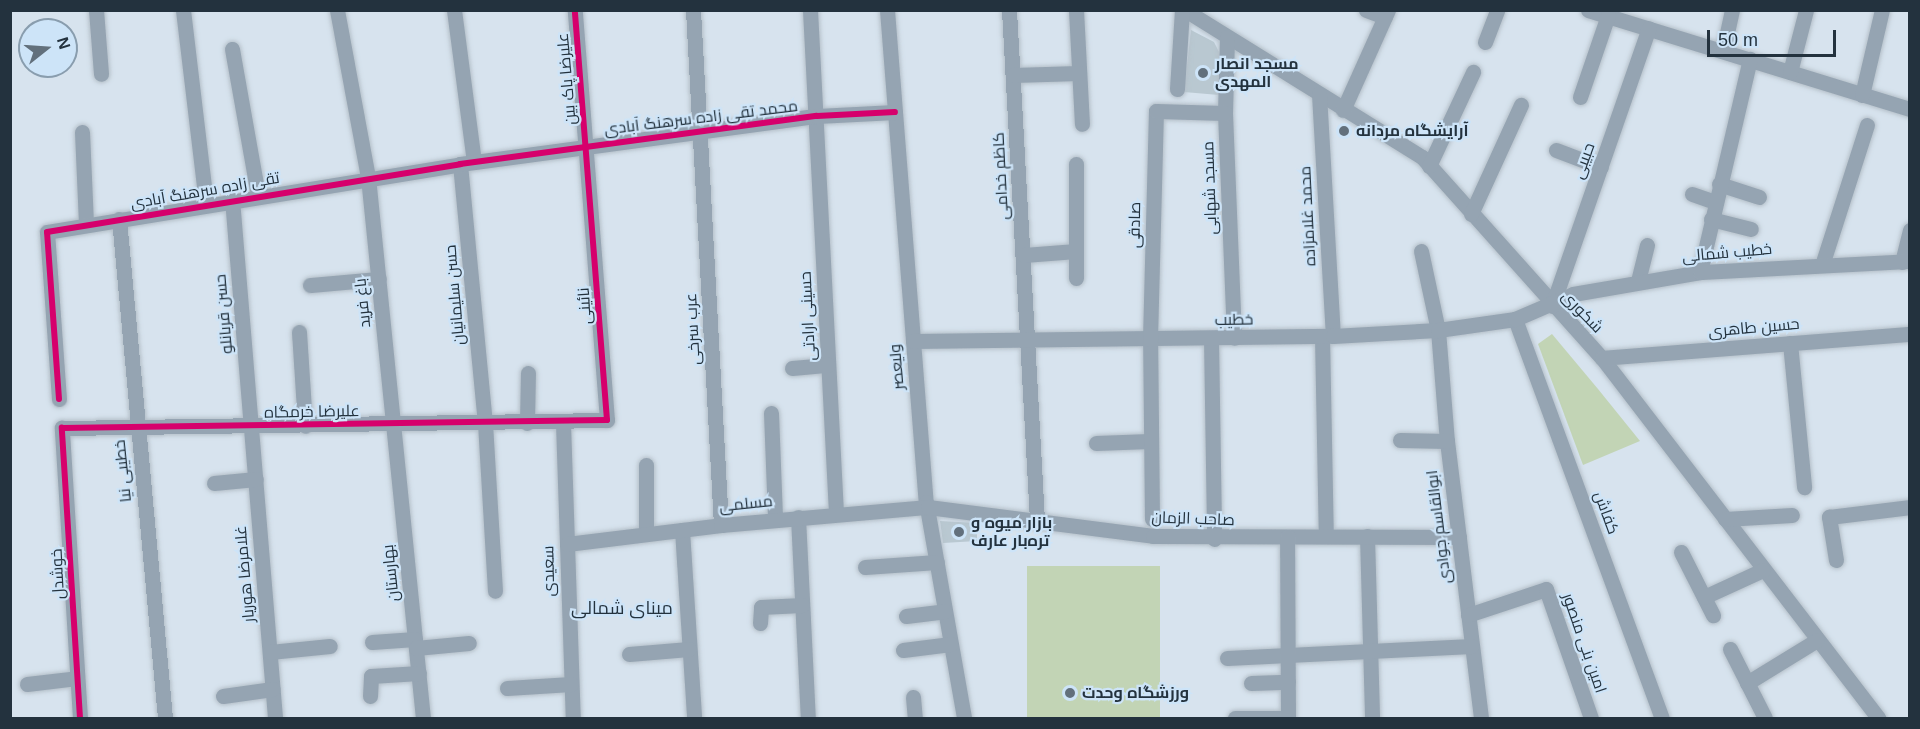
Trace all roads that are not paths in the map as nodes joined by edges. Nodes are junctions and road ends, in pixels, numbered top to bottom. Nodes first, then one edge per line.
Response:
1 (96, 10) edge
2 (183, 10) edge
3 (337, 10) edge
4 (454, 10) edge
5 (575, 10) edge
6 (693, 10) edge
7 (810, 10) edge
8 (887, 10) edge
9 (1009, 10) edge
10 (1076, 10) edge
11 (1184, 10) edge
12 (1366, 10) edge
13 (1497, 10) edge
14 (1588, 10) edge
15 (1732, 10) edge
16 (1806, 10) edge
17 (1882, 10) edge
18 (1386, 14) edge
19 (1619, 15) edge
20 (1649, 28) junction
21 (1227, 37) junction
22 (1485, 42) dead end
23 (232, 49) dead end
24 (1723, 51) junction
25 (1750, 59) junction
26 (1473, 72) dead end
27 (1790, 72) junction
28 (1079, 73) junction
29 (100, 74) dead end
30 (1013, 75) junction
31 (1177, 89) dead end
32 (1319, 94) junction
33 (1862, 95) junction
34 (1580, 97) dead end
35 (1521, 105) dead end
36 (1910, 109) edge
37 (1343, 110) junction
38 (895, 112) junction
39 (1226, 113) junction
40 (817, 117) junction
41 (1082, 124) dead end
42 (1867, 125) dead end
43 (82, 132) dead end
44 (700, 132) junction
45 (586, 146) junction
46 (1556, 150) dead end
47 (467, 163) junction
48 (1076, 164) dead end
49 (1429, 166) junction
50 (1601, 167) junction
51 (368, 177) junction
52 (1719, 184) junction
53 (1692, 194) dead end
54 (258, 195) junction
55 (1759, 197) dead end
56 (232, 199) junction
57 (1715, 202) junction
58 (206, 204) junction
59 (1471, 214) junction
60 (119, 219) junction
61 (1711, 219) junction
62 (86, 225) junction
63 (1751, 229) dead end
64 (1910, 230) edge
65 (1647, 245) dead end
66 (1076, 251) junction
67 (1421, 251) dead end
68 (1024, 255) junction
69 (1906, 261) edge
70 (1822, 265) junction
71 (1700, 272) junction
72 (1076, 278) dead end
73 (379, 279) junction
74 (1638, 281) junction
75 (310, 285) dead end
76 (1552, 306) junction
77 (1515, 319) junction
78 (1438, 330) junction
79 (299, 332) dead end
80 (1909, 334) edge
81 (1328, 336) junction
82 (1210, 338) junction
83 (1234, 338) junction
84 (1150, 339) junction
85 (1029, 340) junction
86 (913, 341) junction
87 (1790, 343) junction
88 (1910, 343) edge
89 (1602, 358) junction
90 (828, 364) junction
91 (792, 368) dead end
92 (528, 373) dead end
93 (59, 399) dead end
94 (771, 413) dead end
95 (485, 423) junction
96 (527, 423) junction
97 (563, 423) junction
98 (394, 424) junction
99 (251, 426) junction
100 (305, 426) junction
101 (62, 428) joint
102 (137, 428) junction
103 (1400, 440) dead end
104 (1150, 441) junction
105 (1447, 441) junction
106 (1096, 443) dead end
107 (646, 465) dead end
108 (256, 479) junction
109 (214, 483) dead end
110 (1804, 487) dead end
111 (928, 507) junction
112 (1910, 507) edge
113 (836, 513) junction
114 (1792, 515) dead end
115 (798, 517) junction
116 (775, 519) junction
117 (1152, 519) dead end
118 (1725, 519) junction
119 (1037, 520) junction
120 (721, 525) junction
121 (682, 530) junction
122 (646, 534) junction
123 (1326, 536) junction
124 (1367, 536) junction
125 (1287, 537) junction
126 (1459, 537) junction
127 (1214, 539) junction
128 (567, 544) junction
129 (1681, 552) dead end
130 (1836, 560) dead end
131 (937, 562) junction
132 (865, 567) dead end
133 (1763, 570) junction
134 (495, 591) dead end
135 (1704, 597) junction
136 (802, 604) junction
137 (945, 611) junction
138 (906, 615) dead end
139 (1468, 615) junction
140 (1713, 615) dead end
141 (760, 622) dead end
142 (1817, 640) junction
143 (372, 642) dead end
144 (416, 643) junction
145 (469, 644) dead end
146 (951, 644) junction
147 (330, 646) dead end
148 (1472, 646) junction
149 (689, 649) junction
150 (903, 650) dead end
151 (1730, 650) dead end
152 (270, 652) junction
153 (1370, 653) junction
154 (629, 654) dead end
155 (1289, 656) junction
156 (1227, 658) dead end
157 (418, 673) junction
158 (77, 678) junction
159 (1288, 682) junction
160 (1251, 683) dead end
161 (1747, 683) junction
162 (27, 684) dead end
163 (572, 684) junction
164 (273, 688) junction
165 (507, 688) dead end
166 (223, 696) dead end
167 (370, 696) dead end
168 (913, 697) dead end
169 (80, 718) edge
170 (165, 718) edge
171 (275, 718) edge
172 (423, 718) edge
173 (573, 718) edge
174 (694, 718) edge
175 (808, 718) edge
176 (915, 718) edge
177 (964, 718) edge
178 (1235, 718) edge
179 (1288, 718) edge
180 (1372, 718) edge
181 (1481, 718) edge
182 (1590, 718) edge
183 (1662, 718) edge
184 (1765, 718) edge
185 (1878, 718) edge

1 - 29 street
2 - 58 street
3 - 51 street, باغ فرید
4 - 47 street, حسن سلیمانیان
5 - 45 street, علیرضا پاک بین
6 - 44 street, عرب سرخی
7 - 40 street, حسینی ارادتی
8 - 38 street, ولیعصر
9 - 30 street, کاظم خدامی
10 - 28 street
11 - 21 street, شکوری
11 - 31 street
12 - 18 street
13 - 22 street
14 - 19 street
15 - 24 street
16 - 27 street
17 - 33 street
18 - 37 street
19 - 20 street
19 - 34 street
20 - 24 street
20 - 50 street, حبیبی
21 - 32 street, شکوری
21 - 39 street, مسجد شهابی
23 - 54 street
24 - 25 street
25 - 27 street
25 - 52 street
26 - 49 street
27 - 33 street
28 - 30 street
28 - 41 street
30 - 68 street, کاظم خدامی
32 - 37 street, شکوری
32 - 81 street, محمد غلامزاده
33 - 36 street
35 - 59 street
37 - 49 street, شکوری
38 - 40 street, محمد تقی زاده سرهنگ آبادی
38 - 86 street, ولیعصر
39 - 83 street, مسجد شهابی
39 - 84 street, صادقی
40 - 44 street, محمد تقی زاده سرهنگ آبادی
40 - 90 street, حسینی ارادتی
42 - 70 street
43 - 62 street
44 - 45 street, محمد تقی زاده سرهنگ آبادی
44 - 120 street, عرب سرخی
45 - 47 street, محمد تقی زاده سرهنگ آبادی
45 - 97 street, نائینی
46 - 50 street
47 - 51 street, محمد تقی زاده سرهنگ آبادی
47 - 95 street, حسن سلیمانیان
48 - 66 street
49 - 59 street, شکوری
50 - 76 street, حبیبی
51 - 54 street, تقی زاده سرهنگ آبادی
51 - 73 street, باغ فرید
52 - 55 street
52 - 57 street
53 - 57 street
54 - 56 street, تقی زاده سرهنگ آبادی
56 - 58 street, تقی زاده سرهنگ آبادی
56 - 99 street, حسن قربانلو
57 - 61 street
58 - 60 street, تقی زاده سرهنگ آبادی
59 - 76 street, شکوری
60 - 62 street, تقی زاده سرهنگ آبادی
60 - 102 street, خطیبی نیا
61 - 63 street
61 - 71 street
62 - 93 street, تقی زاده سرهنگ آبادی
64 - 69 street
65 - 74 street
66 - 68 street
66 - 72 street
67 - 78 street, ابوالقاسم جوادی
68 - 85 street, کاظم خدامی
69 - 70 street, خطیب شمالی
70 - 71 street, خطیب شمالی
71 - 74 street, خطیب شمالی
73 - 75 street
73 - 98 street, باغ فرید
74 - 76 street, خطیب شمالی
76 - 77 street, خطیب
76 - 89 street, شکوری
77 - 78 street, خطیب
77 - 183 street, کفاش
78 - 81 street, خطیب
78 - 105 street, ابوالقاسم جوادی
79 - 100 street
80 - 87 street, حسین طاهری
80 - 88 street
81 - 83 street, خطیب
81 - 123 street, محمد غلامزاده
82 - 83 street, خطیب
82 - 84 street, خطیب
82 - 127 street
84 - 85 street, خطیب
84 - 104 street, صادقی
85 - 86 street, خطیب
85 - 119 street, کاظم خدامی
86 - 111 street, ولیعصر
87 - 89 street, حسین طاهری
87 - 110 street
89 - 118 street, شکوری
90 - 91 street
90 - 113 street, حسینی ارادتی
92 - 96 street
94 - 116 street
95 - 96 street, علیرضا خرمگاه
95 - 98 street, علیرضا خرمگاه
95 - 134 street, حسن سلیمانیان
96 - 97 street, علیرضا خرمگاه
97 - 128 street, سعیدی
98 - 100 street, علیرضا خرمگاه
98 - 144 street, بهارستان
99 - 100 street, علیرضا خرمگاه
99 - 102 street, علیرضا خرمگاه
99 - 108 street, غلامرضا هوریار
101 - 102 street, علیرضا خرمگاه
101 - 158 street, خوشدل
102 - 170 street, خطیبی نیا
103 - 105 street
104 - 106 street
104 - 117 street, صادقی
105 - 126 street, ابوالقاسم جوادی
107 - 122 street
108 - 109 street
108 - 152 street, غلامرضا هوریار
111 - 113 street, مسلمی
111 - 119 street, صاحب الزمان
111 - 131 street, ولیعصر
112 - 130 street
113 - 115 street, مسلمی
114 - 118 street
115 - 116 street, مسلمی
115 - 136 street
116 - 120 street, مسلمی
118 - 133 street, شکوری
119 - 127 street, صاحب الزمان
120 - 121 street, مسلمی
121 - 122 street, مسلمی
121 - 149 street
122 - 128 street, مسلمی
123 - 124 street, صاحب الزمان
123 - 125 street, صاحب الزمان
124 - 126 street, صاحب الزمان
124 - 153 street
125 - 127 street, صاحب الزمان
125 - 155 street
126 - 139 street, ابوالقاسم جوادی
128 - 163 street, سعیدی
129 - 135 street
131 - 132 street
131 - 137 street, ولیعصر
133 - 135 street
133 - 142 street, شکوری
135 - 140 street
136 - 141 street
136 - 175 street
137 - 138 street
137 - 146 street, ولیعصر
139 - 148 street, ابوالقاسم جوادی
139 - 182 street, امین بنی منصور
142 - 161 street
142 - 185 street, شکوری
143 - 144 street
144 - 145 street
144 - 157 street, بهارستان
146 - 150 street
146 - 177 street, ولیعصر
147 - 152 street
148 - 153 street
148 - 181 street, ابوالقاسم جوادی
149 - 154 street
149 - 174 street
151 - 161 street
152 - 164 street, غلامرضا هوریار
153 - 155 street
153 - 180 street
155 - 156 street
155 - 159 street
157 - 167 street
157 - 172 street, بهارستان
158 - 162 street
158 - 169 street, خوشدل
159 - 160 street
159 - 179 street
161 - 184 street
163 - 165 street
163 - 173 street, سعیدی
164 - 166 street
164 - 171 street, غلامرضا هوریار
168 - 176 street
178 - 179 street

